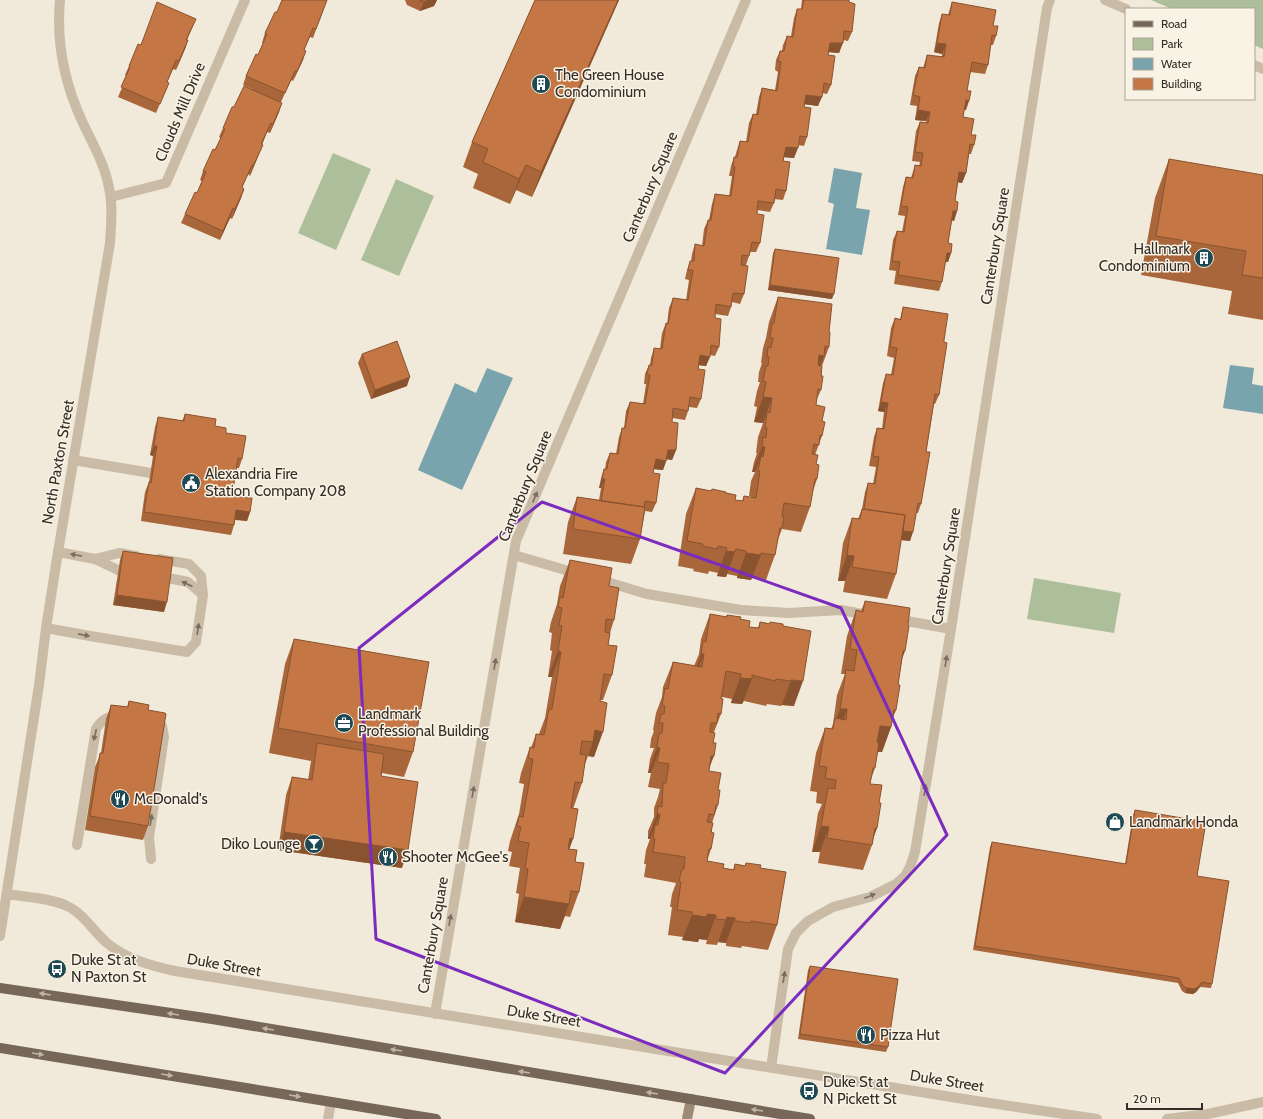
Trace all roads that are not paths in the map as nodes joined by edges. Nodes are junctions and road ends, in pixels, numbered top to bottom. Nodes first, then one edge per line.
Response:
1 (60, 0) edge
2 (245, 0) edge
3 (746, 0) edge
4 (1050, 0) edge
5 (1105, 0) edge
6 (1125, 9) edge
7 (111, 198) junction
8 (73, 460) junction
9 (151, 473) edge
10 (58, 552) junction
11 (514, 555) junction
12 (95, 559) junction
13 (118, 570) dead end
14 (168, 578) edge
15 (204, 595) junction
16 (46, 628) junction
17 (951, 628) junction
18 (124, 718) edge
19 (143, 720) edge
20 (77, 845) dead end
21 (151, 859) dead end
22 (7, 894) junction
23 (0, 936) edge
24 (0, 988) edge
25 (435, 1014) junction
26 (0, 1048) edge
27 (772, 1068) junction
28 (691, 1099) junction
29 (331, 1102) junction
30 (1263, 1102) edge
31 (411, 1117) edge
32 (328, 1119) edge
33 (436, 1119) edge
34 (687, 1119) edge
35 (810, 1119) edge
36 (1097, 1119) edge
37 (1167, 1119) edge

1 - 7 street, North Paxton Street
2 - 7 street, Clouds Mill Drive
11 -> 3 street, Canterbury Square
4 - 17 street, Canterbury Square
5 - 6 street
7 - 8 street, North Paxton Street
8 - 9 street
8 - 10 street, North Paxton Street
12 -> 10 street
10 - 16 street, North Paxton Street
11 - 17 street
25 -> 11 street, Canterbury Square
12 - 13 street
12 - 15 street
15 -> 14 street
16 -> 15 street
16 - 22 street, North Paxton Street
27 -> 17 street, Canterbury Square
18 -> 20 street
21 -> 19 street
22 - 23 street, North Paxton Street
22 - 25 street, Duke Street
28 -> 24 main road
25 - 27 street, Duke Street
26 -> 29 main road
27 - 36 street, Duke Street
28 - 34 main road
35 -> 28 main road
29 - 31 main road
29 - 32 street
30 - 37 street
31 - 33 main road

